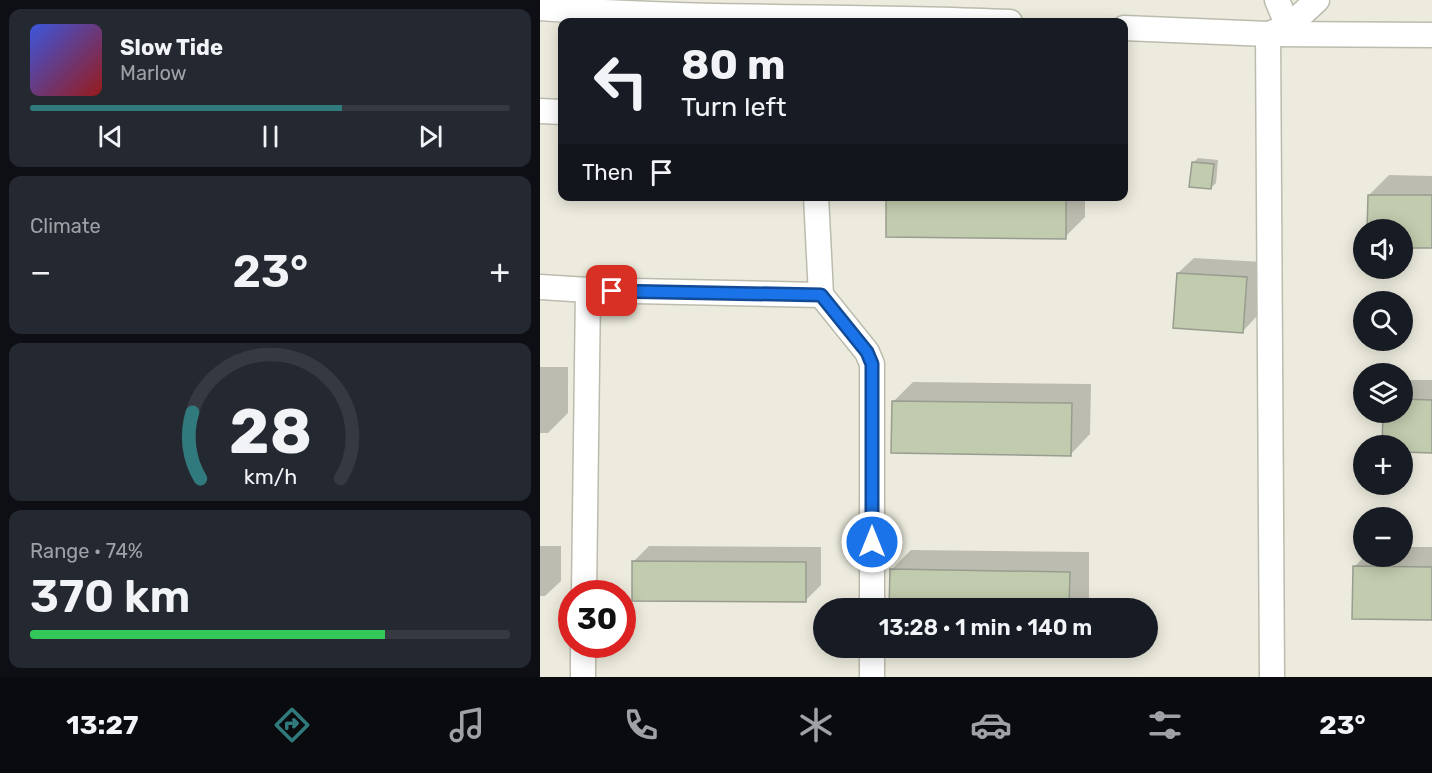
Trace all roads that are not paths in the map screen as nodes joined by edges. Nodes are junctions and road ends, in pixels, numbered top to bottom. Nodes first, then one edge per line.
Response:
1 (1276, 0) edge
2 (1317, 0) edge
3 (540, 8) edge
4 (603, 18) edge
5 (1128, 28) edge
6 (1278, 31) junction
7 (1432, 35) edge
8 (540, 111) edge
9 (558, 112) edge
10 (816, 201) edge
11 (540, 287) edge
12 (588, 290) junction
13 (821, 295) junction
14 (584, 580) edge
15 (872, 598) edge
16 (583, 658) edge
17 (872, 658) edge
18 (583, 677) edge
19 (872, 677) edge
20 (1272, 677) edge

1 - 6 street
2 - 6 street
3 - 4 street
5 - 6 street
6 - 7 street
6 - 20 street
8 - 9 street
10 - 13 street
11 - 12 street
12 - 13 street
12 - 14 street
13 - 15 street
16 - 18 street
17 - 19 street

